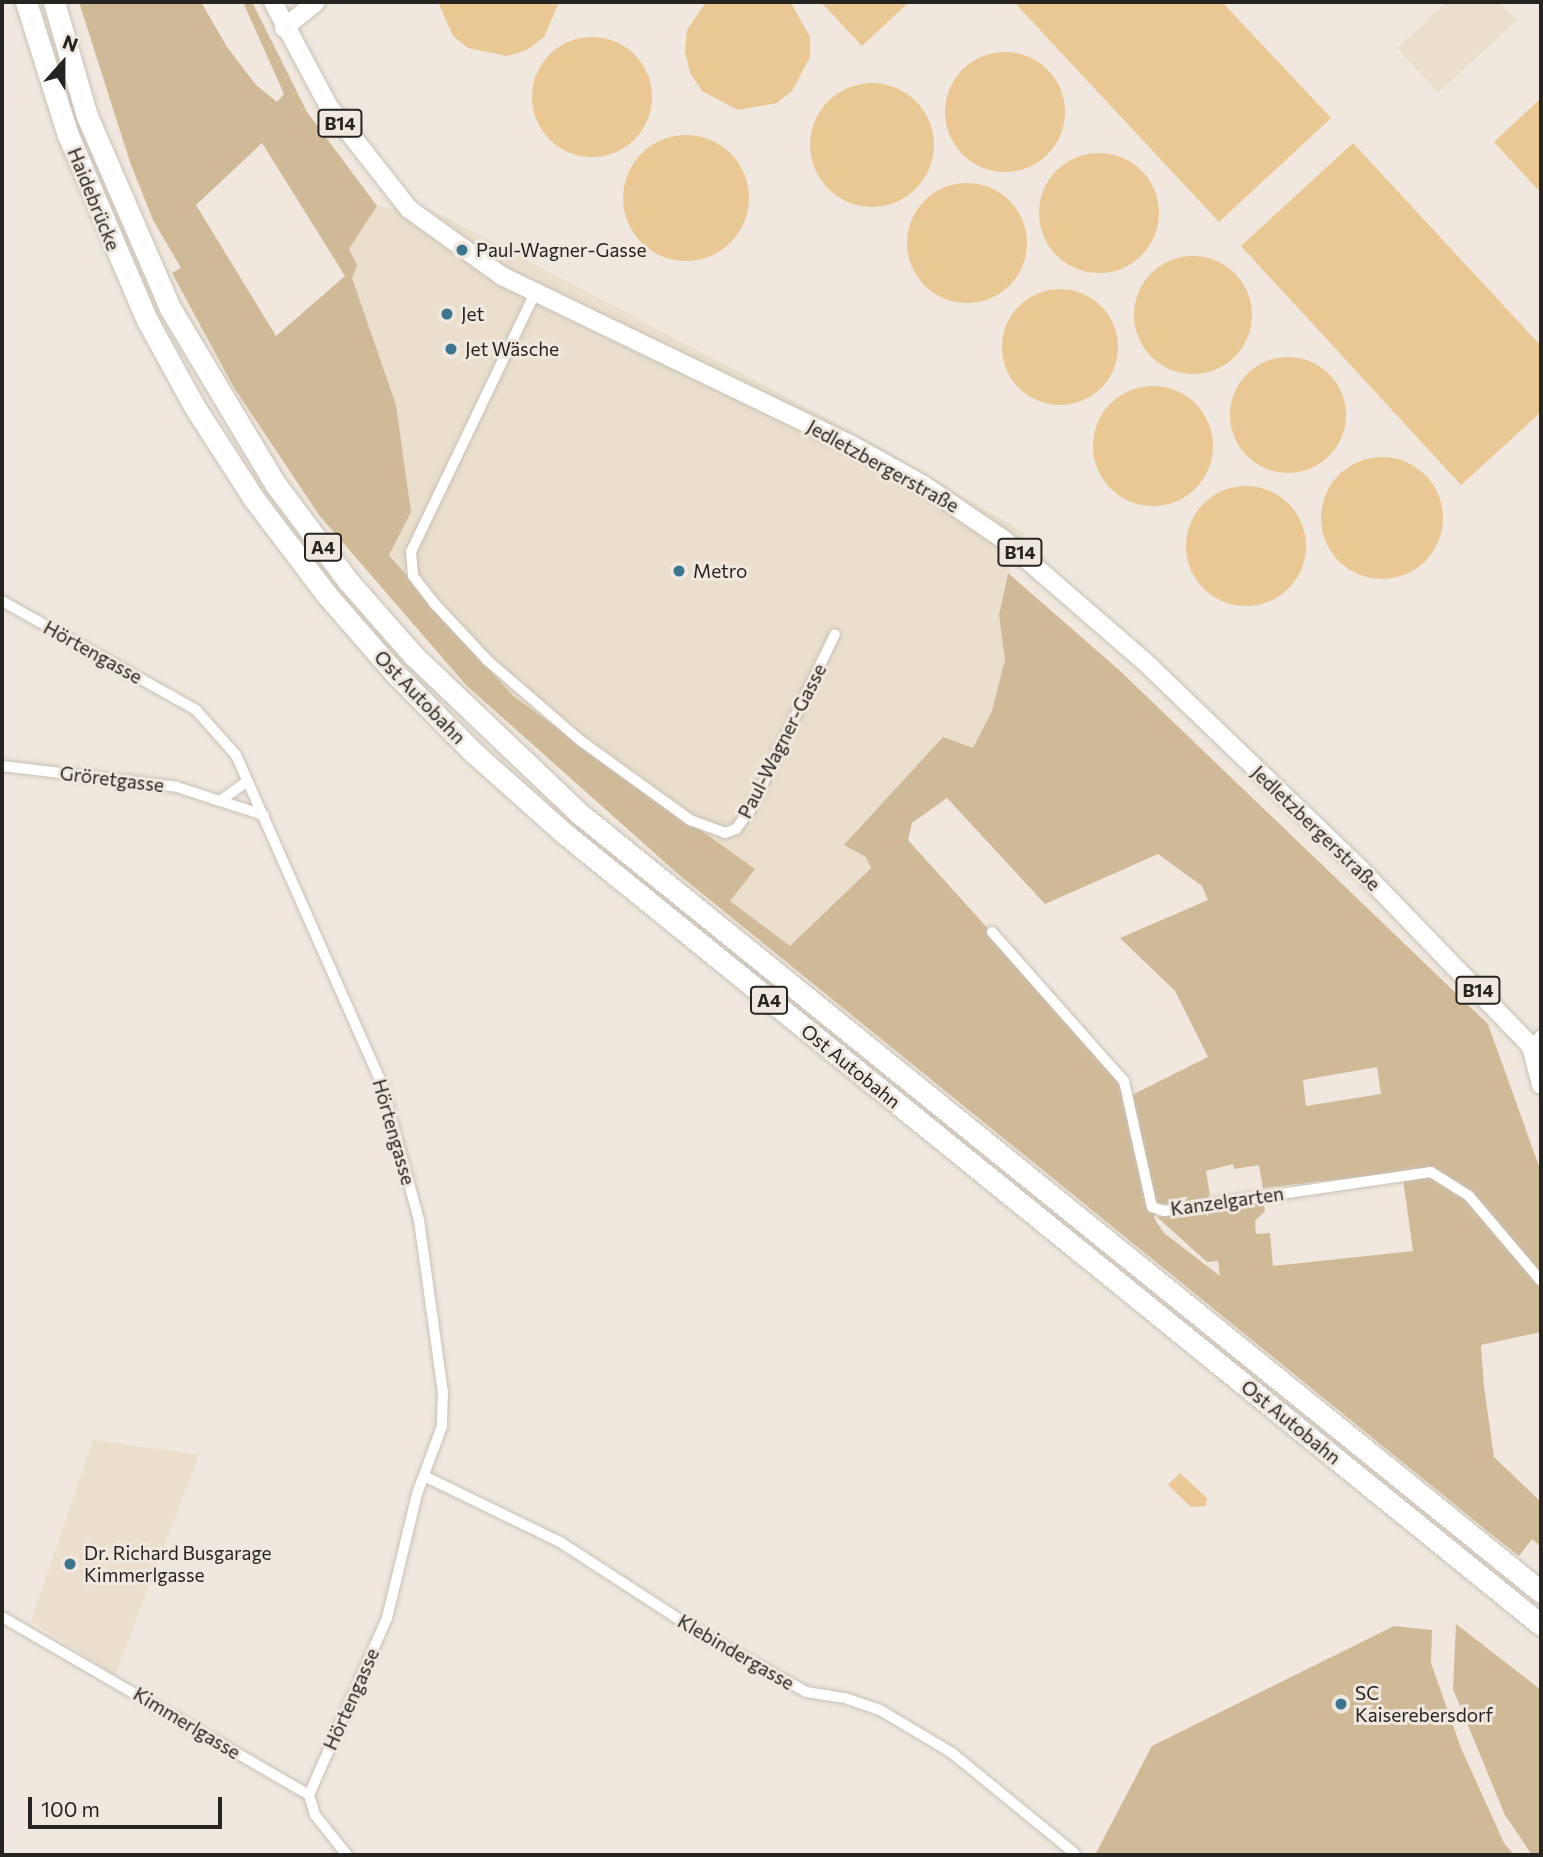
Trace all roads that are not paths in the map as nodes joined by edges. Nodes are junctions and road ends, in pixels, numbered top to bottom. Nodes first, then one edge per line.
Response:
1 (26, 2) edge
2 (54, 2) edge
3 (273, 2) edge
4 (316, 2) edge
5 (284, 29) junction
6 (132, 230) joint
7 (119, 262) joint
8 (536, 291) junction
9 (2, 601) edge
10 (835, 634) dead end
11 (2, 766) edge
12 (248, 781) junction
13 (220, 801) junction
14 (264, 815) junction
15 (992, 932) dead end
16 (1536, 1041) edge
17 (1541, 1085) edge
18 (1541, 1281) edge
19 (426, 1477) junction
20 (1541, 1592) edge
21 (2, 1617) edge
22 (1541, 1625) edge
23 (309, 1795) junction
24 (1074, 1853) dead end
25 (347, 1855) edge

1 - 7 highway, Haidebrücke / A4
2 - 6 highway, Haidebrücke / A4
3 - 5 main road, Jedletzbergerstraße
4 - 5 main road
5 - 8 main road, Jedletzbergerstraße / B14
6 - 20 highway, Ost Autobahn / A4
7 - 22 highway, Ost Autobahn / A4
8 - 10 street, Paul-Wagner-Gasse
8 - 16 main road, Jedletzbergerstraße / B14
9 - 12 street, Hörtengasse
11 - 13 street, Gröretgasse
12 - 13 street
12 - 14 street, Hörtengasse
13 - 14 street, Gröretgasse
14 - 19 street, Hörtengasse
15 - 18 street, Kanzelgarten
16 - 17 main road, B14
19 - 23 street, Hörtengasse
19 - 24 street, Klebindergasse
21 - 23 street, Kimmerlgasse
23 - 25 street

